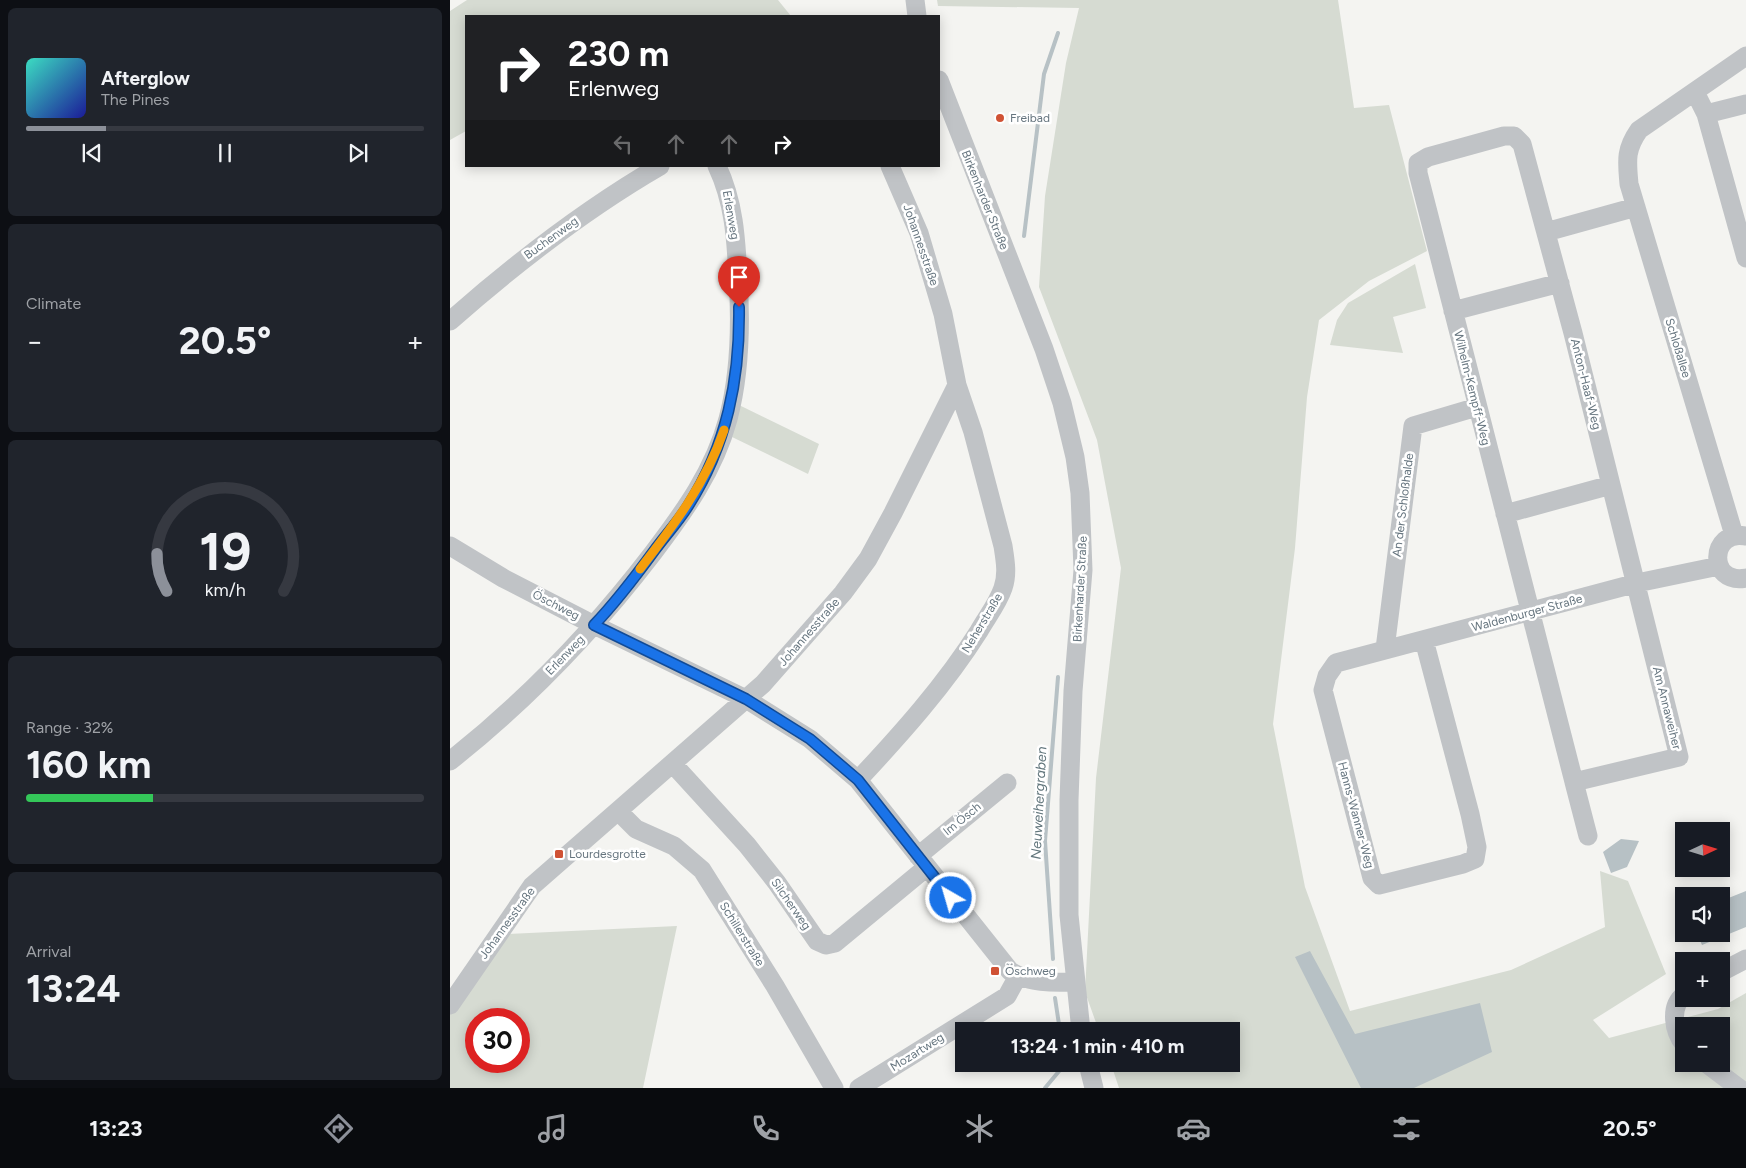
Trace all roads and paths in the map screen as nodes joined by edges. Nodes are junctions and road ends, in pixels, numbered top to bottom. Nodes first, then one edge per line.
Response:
1 (915, 0) edge
2 (918, 15) edge
3 (1746, 56) edge
4 (940, 83) edge
5 (1695, 92) junction
6 (1746, 104) edge
7 (1706, 114) junction
8 (1418, 163) joint
9 (658, 167) edge
10 (717, 167) edge
11 (890, 167) edge
12 (1636, 207) junction
13 (1546, 232) junction
14 (1746, 258) edge
15 (1560, 283) junction
16 (1452, 310) junction
17 (450, 321) edge
18 (957, 385) junction
19 (1477, 407) junction
20 (939, 422) junction
21 (973, 432) junction
22 (1611, 485) junction
23 (1505, 514) junction
24 (1740, 536) edge
25 (450, 546) edge
26 (1719, 566) junction
27 (1746, 578) edge
28 (1637, 584) junction
29 (1530, 612) junction
30 (594, 625) junction
31 (1424, 640) junction
32 (1385, 649) junction
33 (1336, 663) joint
34 (746, 699) junction
35 (450, 760) edge
36 (673, 764) junction
37 (858, 780) junction
38 (1574, 782) junction
39 (1007, 783) dead end
40 (618, 811) junction
41 (1588, 836) dead end
42 (922, 862) junction
43 (1746, 959) edge
44 (1730, 967) edge
45 (1018, 976) junction
46 (1074, 982) junction
47 (451, 1001) edge
48 (1081, 1022) edge
49 (1090, 1072) edge
50 (1718, 1072) edge
51 (834, 1088) edge
52 (859, 1088) edge
53 (1094, 1088) edge
54 (1739, 1088) edge

1 - 2 street
3 - 5 street
4 - 46 street, Birkenharder Straße
5 - 7 street
5 - 12 street, Schloßallee
6 - 7 street
7 - 14 street
8 - 13 street, Anton-Haaf-Weg
8 - 16 street, Wilhelm-Kempff-Weg
9 - 17 street, Buchenweg
10 - 30 street, Erlenweg
11 - 18 street, Johannesstraße
12 - 13 street
12 - 24 street, Schloßallee
13 - 15 street, Anton-Haaf-Weg
15 - 16 street
15 - 22 street, Anton-Haaf-Weg
16 - 19 street, Wilhelm-Kempff-Weg
18 - 20 street, Johannesstraße
18 - 21 street, Neherstraße
19 - 23 street, Wilhelm-Kempff-Weg
19 - 32 street, An der Schloßhalde
20 - 21 street
20 - 34 street, Johannesstraße
21 - 37 street, Neherstraße
22 - 23 street
22 - 28 street, Anton-Haaf-Weg
23 - 29 street, Wilhelm-Kempff-Weg
24 - 26 street, Schloßallee
25 - 30 street, Öschweg
26 - 27 street
26 - 28 street, Waldenburger Straße
28 - 29 street, Waldenburger Straße
28 - 38 street, Am Annaweiher
29 - 31 street, Waldenburger Straße
29 - 38 street
30 - 34 street, Öschweg
30 - 35 street, Erlenweg
31 - 32 street, Waldenburger Straße
31 - 33 street, Hanns-Wanner-Weg
32 - 33 street, Waldenburger Straße
34 - 36 street, Johannesstraße
34 - 37 street, Öschweg
36 - 40 street, Johannesstraße
36 - 42 street, Silcherweg
37 - 42 street, Öschweg
38 - 41 street
39 - 42 street, Im Ösch
40 - 47 street, Johannesstraße
40 - 51 street, Schillerstraße
42 - 45 street, Öschweg
43 - 44 street
45 - 46 street
45 - 52 street, Mozartweg
46 - 48 street, Birkenharder Straße
49 - 53 street
50 - 54 street

